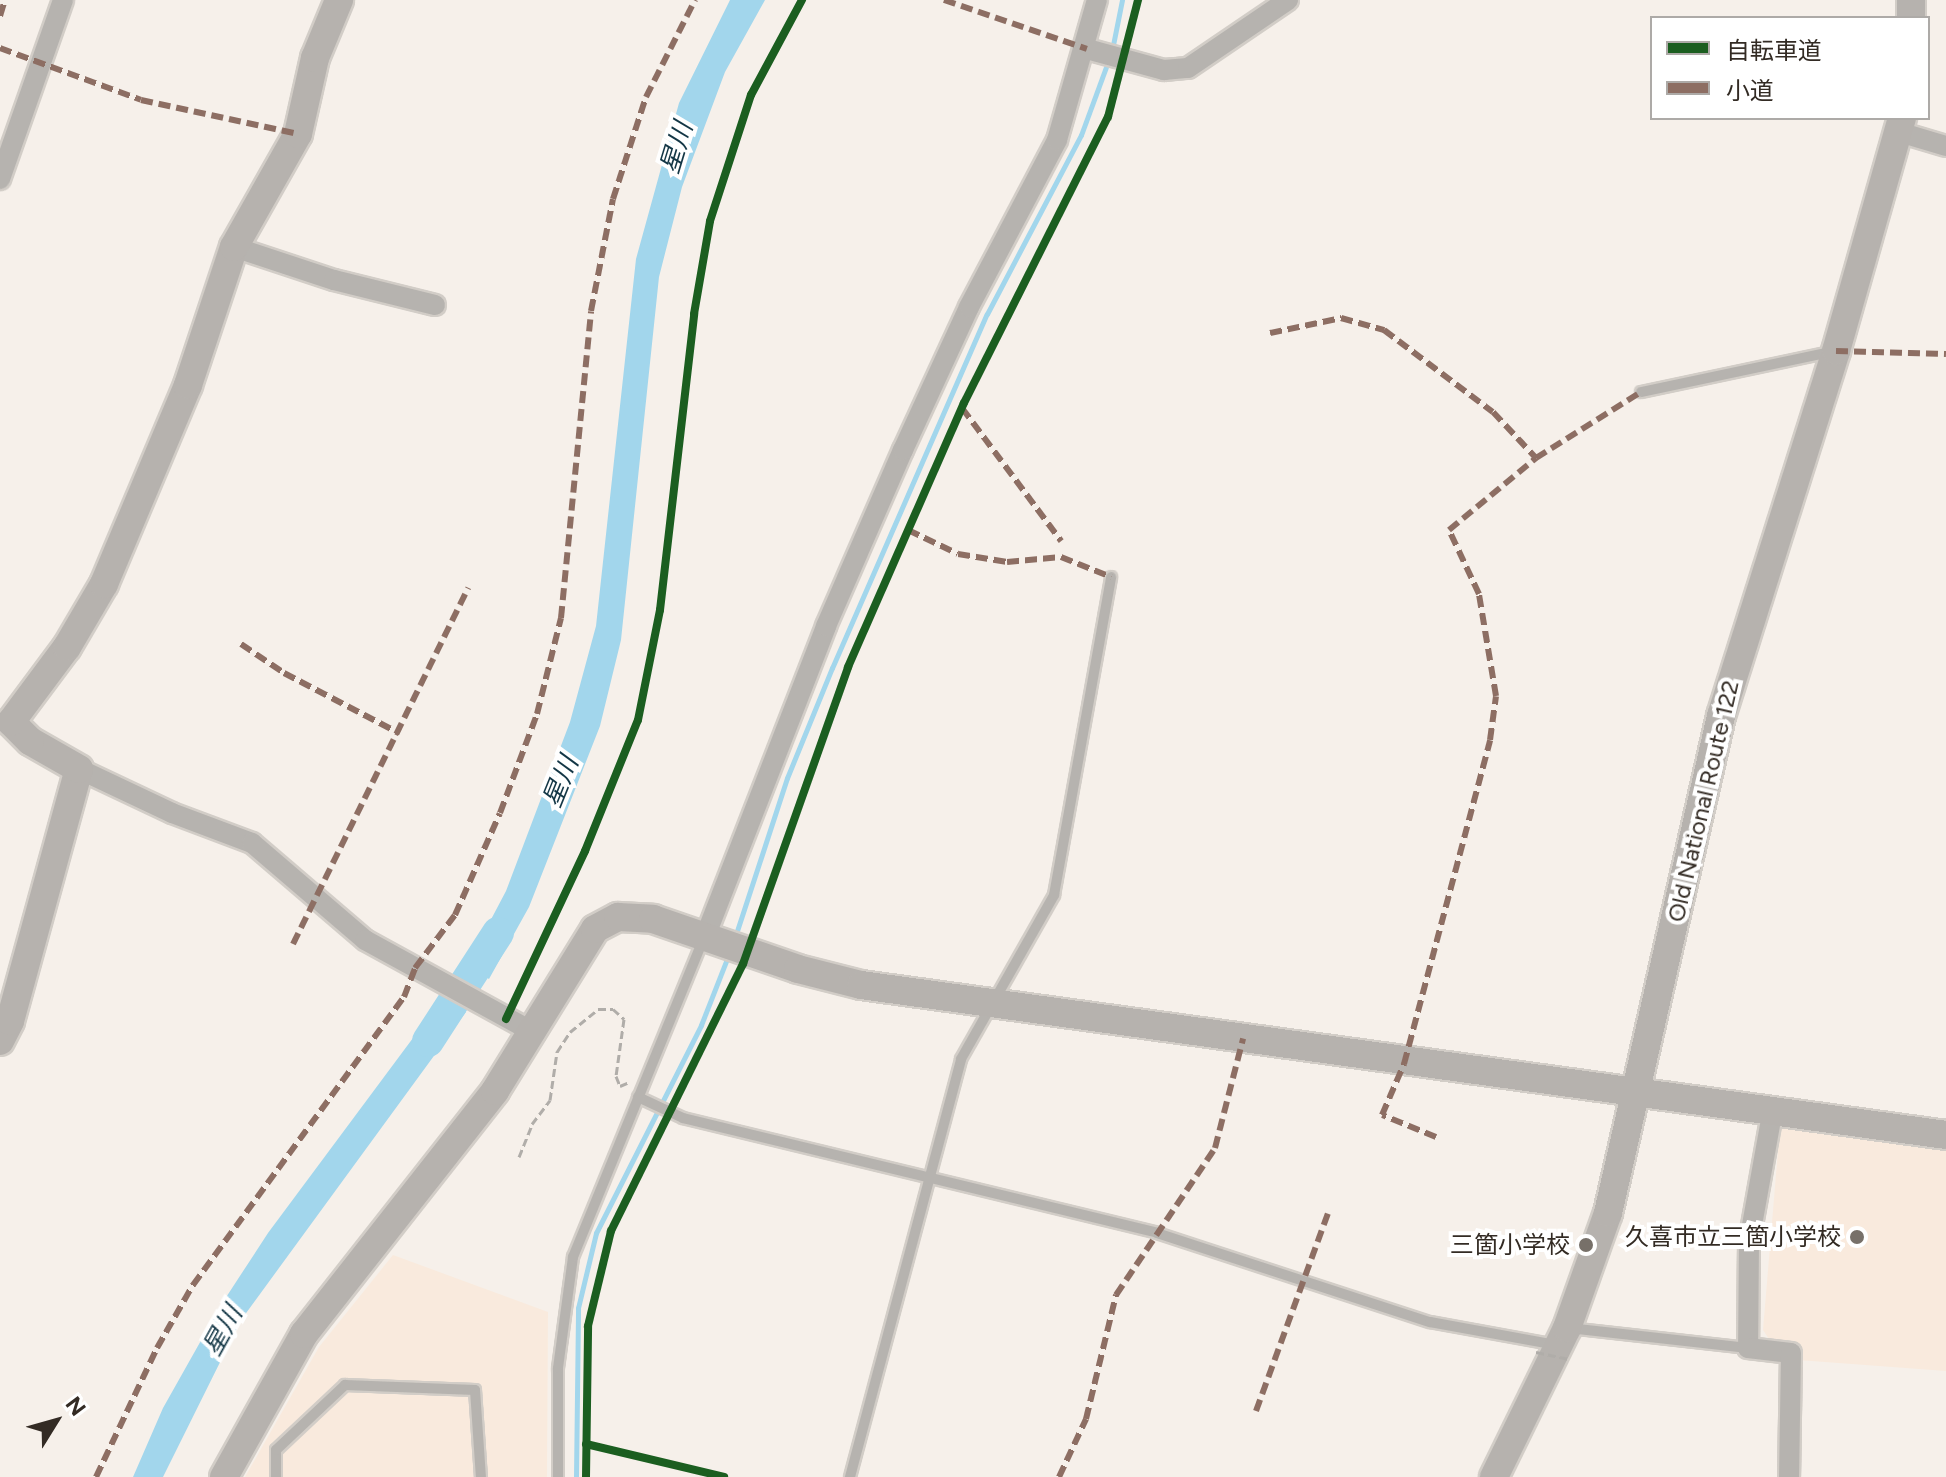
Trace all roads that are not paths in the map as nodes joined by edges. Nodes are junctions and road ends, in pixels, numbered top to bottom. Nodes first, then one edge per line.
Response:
1 (63, 0) edge
2 (339, 0) edge
3 (1097, 0) edge
4 (1288, 0) edge
5 (1093, 51) junction
6 (1900, 125) edge
7 (1946, 146) edge
8 (0, 179) edge
9 (234, 247) junction
10 (435, 305) dead end
11 (1836, 351) junction
12 (1641, 392) dead end
13 (1111, 577) dead end
14 (5, 727) edge
15 (79, 769) junction
16 (722, 943) junction
17 (990, 1004) junction
18 (548, 1032) junction
19 (0, 1041) edge
20 (1638, 1096) junction
21 (643, 1099) junction
22 (1772, 1114) junction
23 (1946, 1135) edge
24 (929, 1176) junction
25 (1558, 1346) junction
26 (1748, 1348) junction
27 (224, 1477) edge
28 (276, 1477) edge
29 (481, 1477) edge
30 (558, 1477) edge
31 (850, 1477) edge
32 (1494, 1477) edge
33 (1789, 1477) edge

1 - 8 street
2 - 9 street
3 - 5 street
4 - 5 street
5 - 16 street
6 - 7 street
6 - 11 street, Old National Route 122
9 - 10 street
9 - 14 street
11 - 12 lane
11 - 20 street, Old National Route 122
13 - 17 lane
14 - 15 street
15 - 18 street
15 - 19 street
16 - 17 street
16 - 18 street
16 - 21 lane
17 - 20 street
17 - 24 lane
18 - 27 street
20 - 22 street
20 - 25 street, Old National Route 122
21 - 24 lane
21 - 30 lane
22 - 23 street
22 - 26 street
24 - 25 lane
24 - 31 lane
25 - 26 lane
25 - 32 street, Old National Route 122
26 - 33 street
28 - 29 lane

